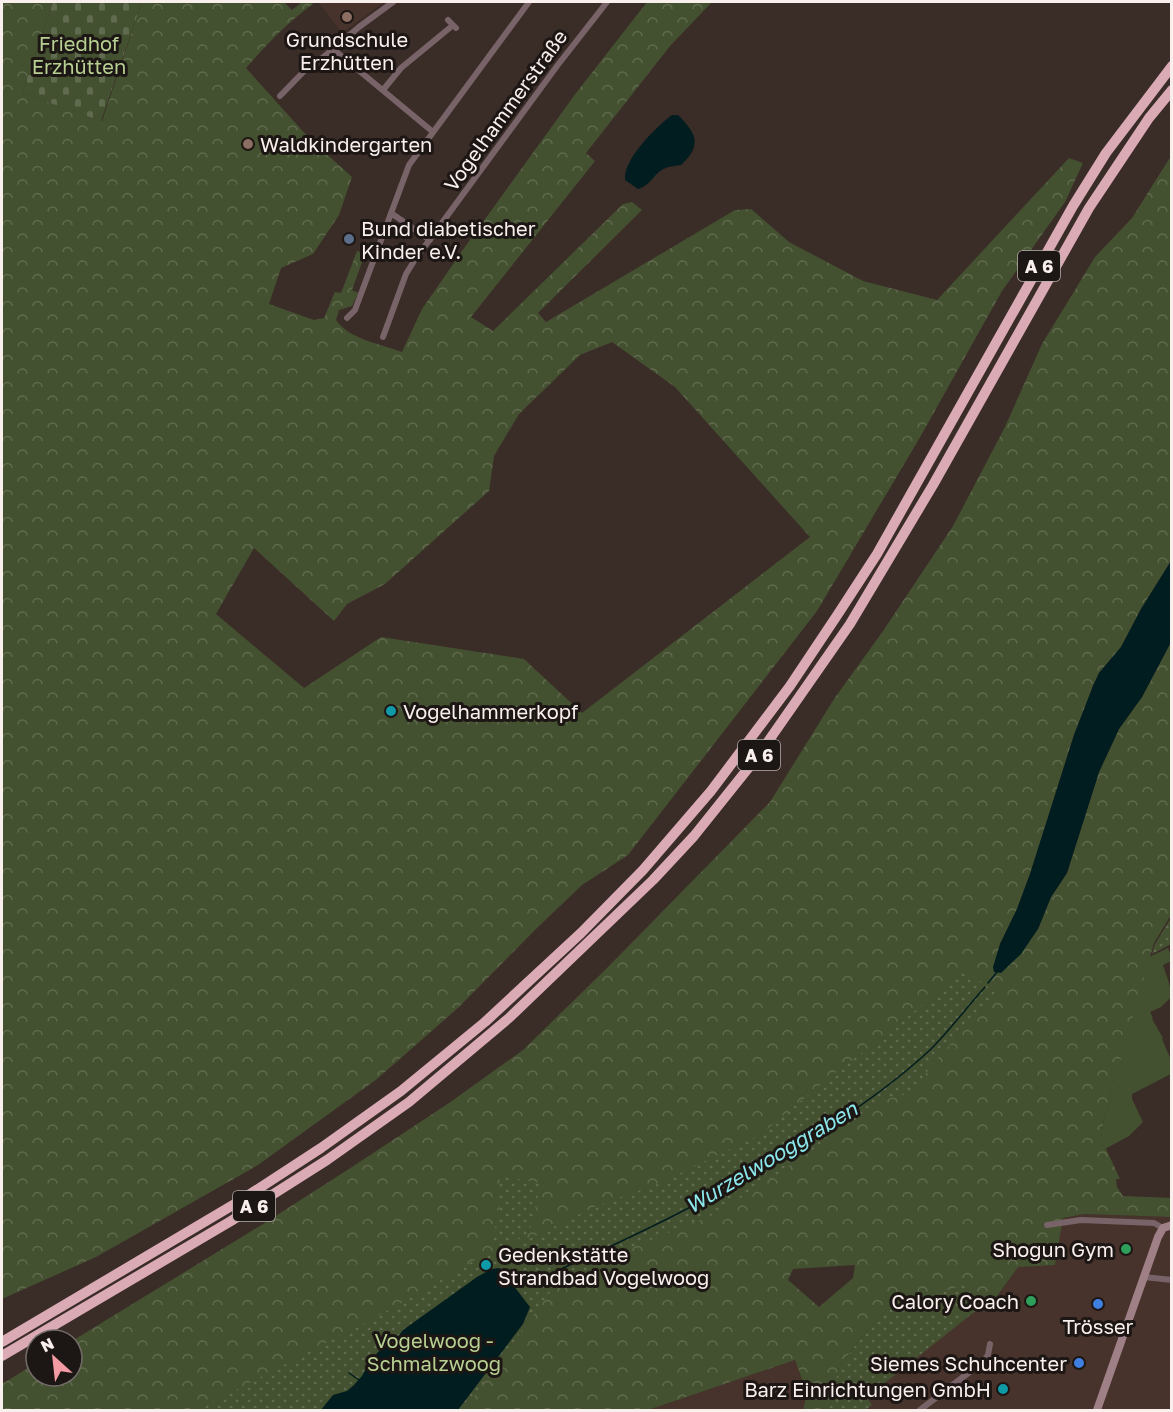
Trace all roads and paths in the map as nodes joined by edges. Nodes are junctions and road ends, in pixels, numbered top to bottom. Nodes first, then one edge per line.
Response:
1 (393, 2) edge
2 (529, 2) edge
3 (607, 2) edge
4 (452, 24) dead end
5 (333, 49) junction
6 (1172, 66) edge
7 (383, 90) junction
8 (1172, 90) edge
9 (280, 96) dead end
10 (433, 132) junction
11 (391, 213) junction
12 (430, 240) junction
13 (347, 318) dead end
14 (382, 337) dead end
15 (1047, 1226) dead end
16 (1167, 1226) edge
17 (1144, 1277) junction
18 (1172, 1280) edge
19 (2, 1342) edge
20 (990, 1344) dead end
21 (2, 1356) edge
22 (920, 1410) edge
23 (1097, 1410) edge

1 - 5 street
2 - 10 street
3 - 12 street, Vogelhammerstraße
4 - 7 street
5 - 7 street
5 - 9 street
6 - 19 highway, A 6
7 - 10 street
8 - 21 highway, A 6
10 - 11 street
11 - 12 street
11 - 13 street
12 - 14 street, Vogelhammerstraße
15 - 16 street
16 - 17 street
17 - 18 street
17 - 23 street
20 - 22 street

